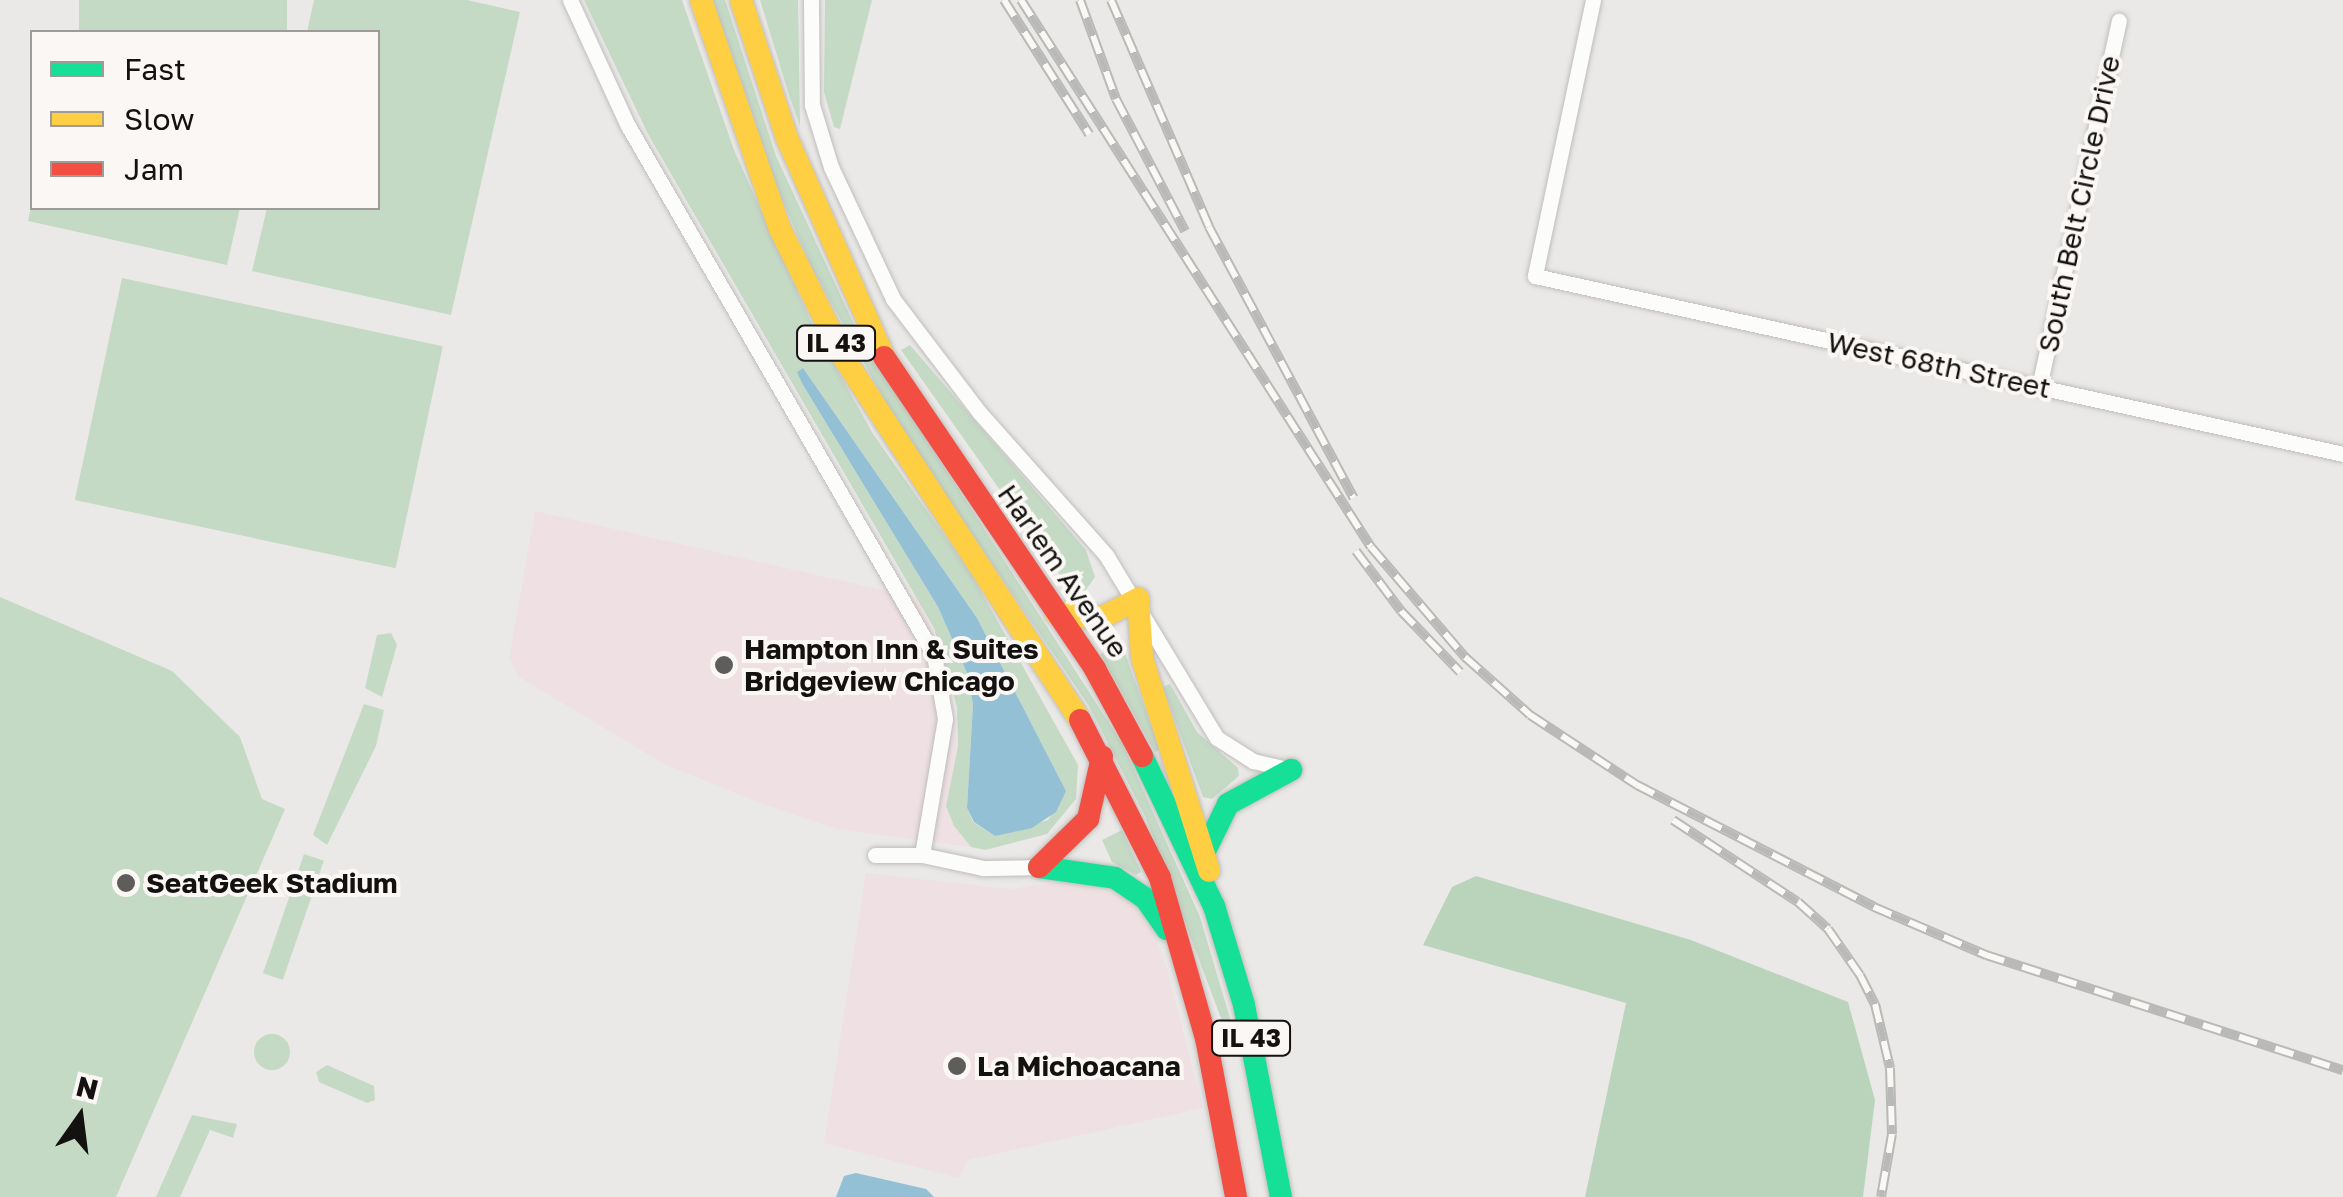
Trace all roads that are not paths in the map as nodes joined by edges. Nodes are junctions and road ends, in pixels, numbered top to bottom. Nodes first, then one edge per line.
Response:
1 (570, 0) edge
2 (700, 0) edge
3 (742, 0) edge
4 (811, 0) edge
5 (1594, 0) edge
6 (2119, 21) dead end
7 (2039, 386) junction
8 (2343, 454) edge
9 (1138, 599) junction
10 (1056, 613) junction
11 (1102, 757) junction
12 (1292, 770) joint
13 (1206, 849) junction
14 (875, 855) dead end
15 (922, 855) junction
16 (1039, 867) junction
17 (1214, 906) junction
18 (1183, 954) junction
19 (1236, 1197) edge
20 (1281, 1197) edge

1 - 15 street
2 - 11 main road, IL 43
3 - 10 main road, Harlem Avenue / IL 43
4 - 9 street
5 - 7 street, West 68th Street
6 - 7 street, South Belt Circle Drive
7 - 8 street, West 68th Street
9 - 10 main road
9 - 12 street
9 - 13 main road
10 - 17 main road, Harlem Avenue / IL 43
11 - 16 main road
11 - 18 main road, IL 43
12 - 13 main road
13 - 17 main road
14 - 15 street
15 - 16 street
16 - 18 main road
17 - 20 main road, Harlem Avenue / IL 43
18 - 19 main road, IL 43

